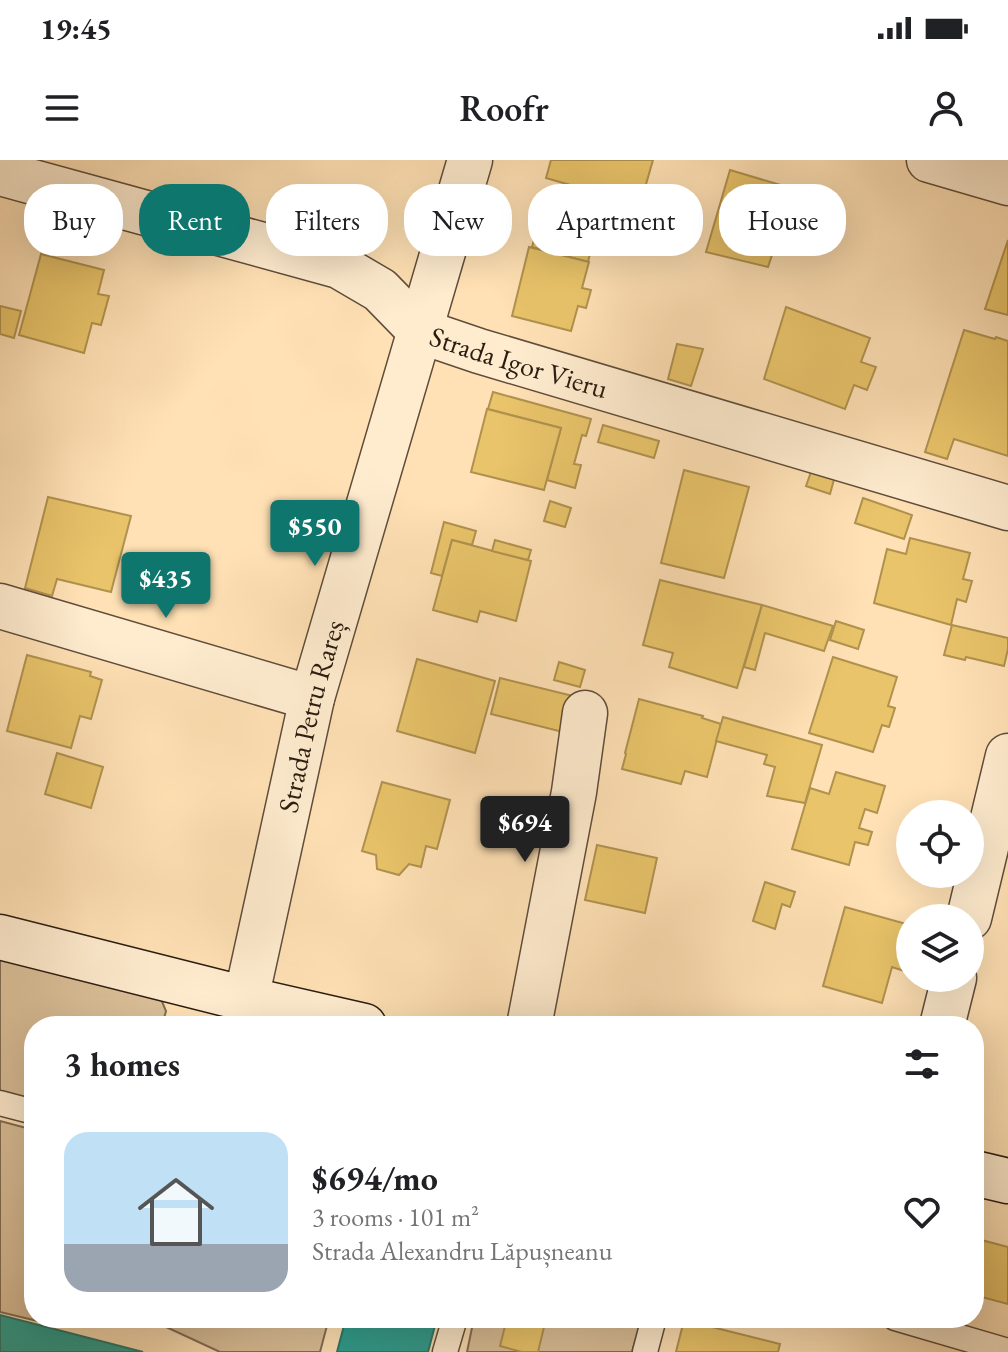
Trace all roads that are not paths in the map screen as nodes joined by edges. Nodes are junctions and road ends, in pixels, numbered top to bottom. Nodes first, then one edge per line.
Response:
1 (470, 160) edge
2 (929, 160) edge
3 (0, 173) edge
4 (1008, 183) edge
5 (420, 331) junction
6 (1008, 508) edge
7 (0, 606) edge
8 (312, 698) junction
9 (585, 713) dead end
10 (1008, 756) edge
11 (972, 904) edge
12 (0, 937) edge
13 (950, 992) edge
14 (246, 999) junction
15 (320, 1016) edge
16 (531, 1016) edge
17 (944, 1016) edge
18 (0, 1103) edge
19 (24, 1109) edge
20 (984, 1175) edge
21 (1008, 1181) edge
22 (452, 1328) edge
23 (651, 1328) edge
24 (929, 1328) edge
25 (1008, 1351) edge
26 (445, 1352) edge
27 (645, 1352) edge

1 - 5 street, Strada Petru Rareș
2 - 4 street
3 - 5 street, Strada Igor Vieru
5 - 6 street, Strada Igor Vieru
5 - 8 street, Strada Petru Rareș
7 - 8 street
8 - 14 street, Strada Petru Rareș
9 - 16 street
10 - 11 street
12 - 14 street
13 - 17 street
14 - 15 street
18 - 19 lane
20 - 21 street
22 - 26 lane
23 - 27 lane
24 - 25 lane

